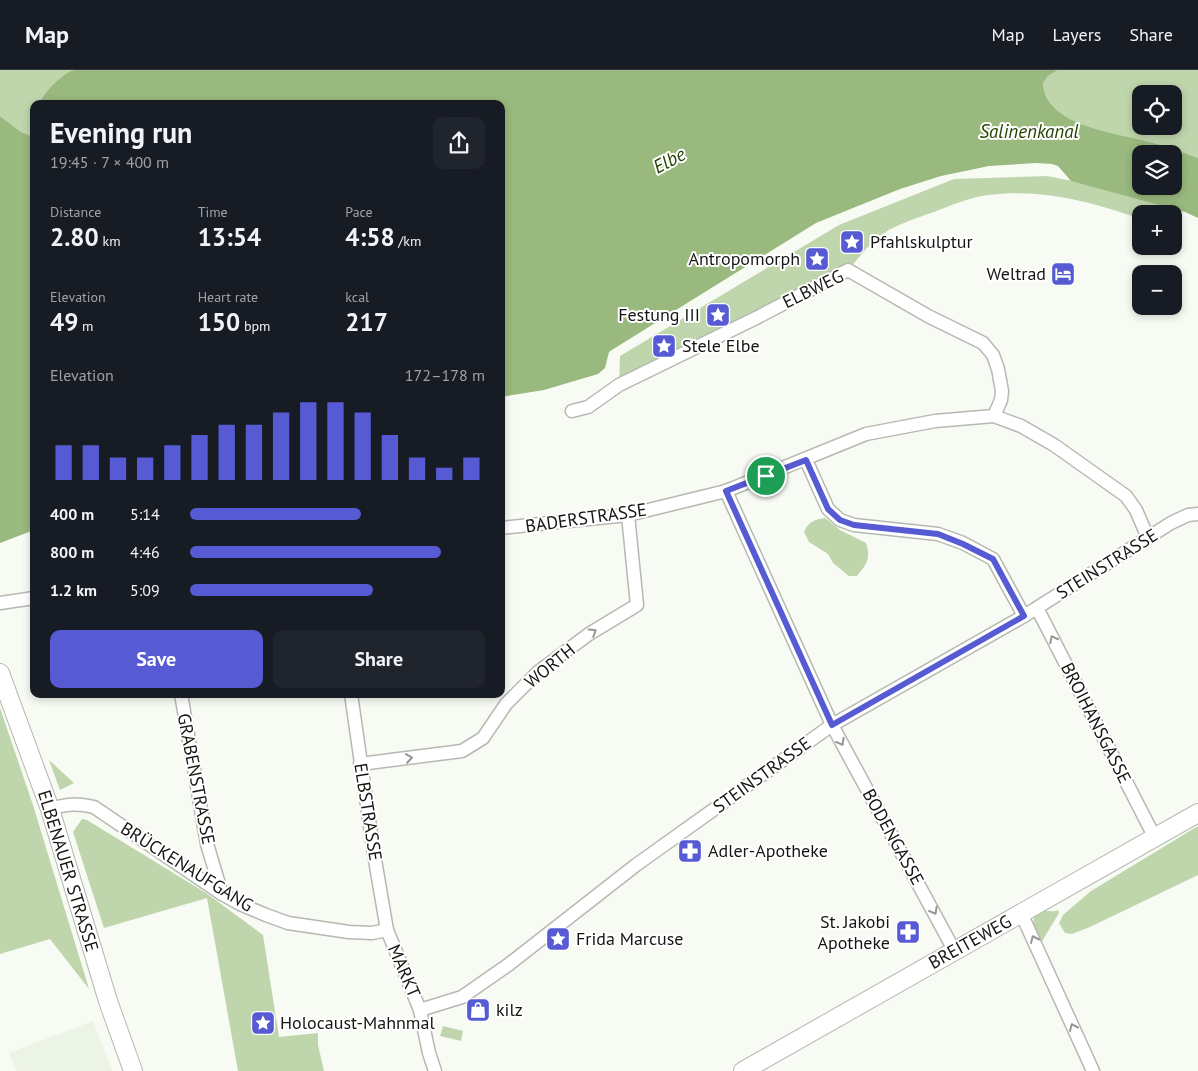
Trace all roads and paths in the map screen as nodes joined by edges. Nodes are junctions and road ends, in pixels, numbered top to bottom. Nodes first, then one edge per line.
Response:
1 (572, 411) dead end
2 (994, 416) junction
3 (806, 460) junction
4 (726, 491) junction
5 (1197, 514) edge
6 (628, 515) junction
7 (505, 528) edge
8 (1148, 538) junction
9 (30, 599) edge
10 (0, 603) edge
11 (1037, 608) junction
12 (1024, 616) junction
13 (0, 673) edge
14 (182, 698) edge
15 (352, 698) edge
16 (832, 725) junction
17 (360, 764) junction
18 (50, 809) junction
19 (1198, 813) edge
20 (1155, 838) junction
21 (222, 894) junction
22 (1021, 913) junction
23 (387, 930) junction
24 (954, 950) junction
25 (420, 1010) junction
26 (133, 1071) edge
27 (435, 1071) edge
28 (743, 1071) edge
29 (1093, 1071) edge

1 - 2 street, ELBWEG
2 - 3 street, BADERSTRASSE
2 - 8 street, BADERSTRASSE
3 - 4 street, BADERSTRASSE
3 - 12 street
4 - 6 street, BADERSTRASSE
4 - 16 street, BODENGASSE
5 - 8 street, STEINSTRASSE
6 - 7 street, BADERSTRASSE
17 -> 6 street, WORTH
8 - 11 street, STEINSTRASSE
9 - 10 street
11 - 12 street, STEINSTRASSE
20 -> 11 street, BROIHANSGASSE
12 - 16 street, STEINSTRASSE
13 - 18 street, ELBENAUER STRASSE
14 - 21 street, GRABENSTRASSE
15 - 17 street, ELBSTRASSE
16 -> 24 street, BODENGASSE
16 - 25 street, STEINSTRASSE
17 - 23 street, ELBSTRASSE
18 - 21 street, BRÜCKENAUFGANG
18 - 26 street, ELBENAUER STRASSE
19 - 20 street, BREITEWEG
20 - 22 street, BREITEWEG
21 - 23 street, BRÜCKENAUFGANG
22 - 24 street, BREITEWEG
29 -> 22 street
23 - 25 street, MARKT
24 - 28 street, BREITEWEG
25 - 27 street, MARKT

